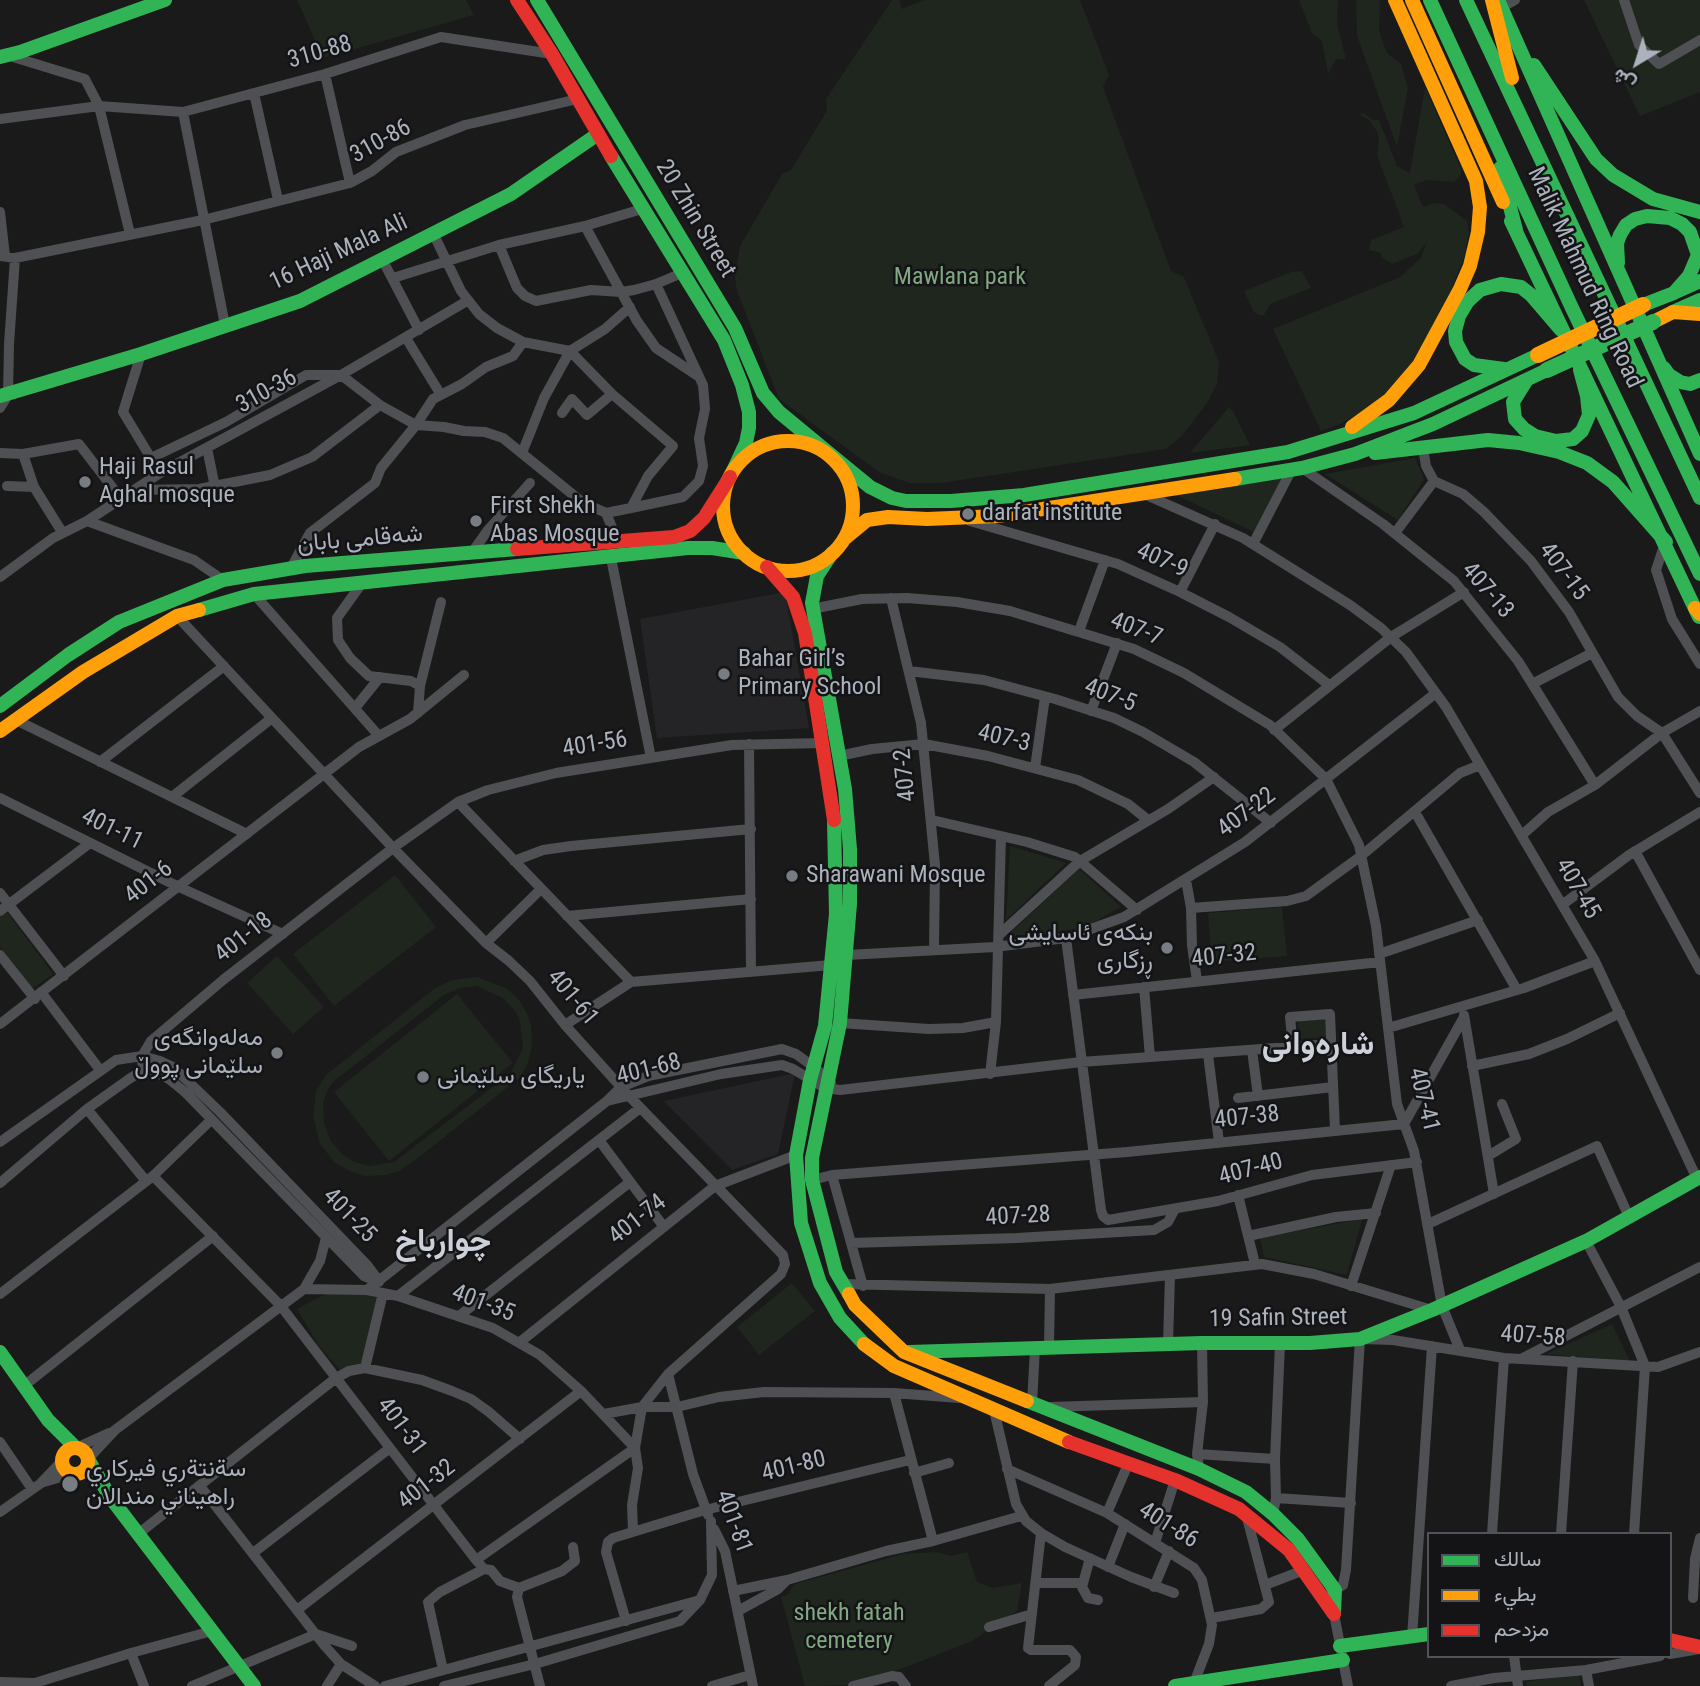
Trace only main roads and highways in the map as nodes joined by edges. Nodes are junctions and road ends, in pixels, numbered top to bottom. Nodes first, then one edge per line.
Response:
1 (133, 0) edge
2 (165, 0) edge
3 (518, 0) edge
4 (537, 0) edge
5 (1395, 0) edge
6 (1412, 0) edge
7 (1430, 0) edge
8 (1466, 0) edge
9 (1502, 2) edge
10 (1514, 36) junction
11 (3, 53) edge
12 (1523, 122) junction
13 (1450, 124) junction
14 (1489, 124) junction
15 (598, 134) junction
16 (1473, 136) junction
17 (1700, 212) edge
18 (1516, 230) junction
19 (1700, 281) edge
20 (1674, 293) junction
21 (1700, 300) edge
22 (1636, 302) junction
23 (1673, 312) junction
24 (1700, 314) edge
25 (1561, 330) junction
26 (1652, 351) junction
27 (1510, 368) junction
28 (1580, 370) junction
29 (1527, 380) junction
30 (1700, 380) edge
31 (3, 400) edge
32 (1332, 440) junction
33 (825, 450) junction
34 (1356, 454) junction
35 (1700, 454) edge
36 (731, 474) junction
37 (1700, 498) edge
38 (844, 539) junction
39 (1666, 542) junction
40 (744, 553) junction
41 (832, 554) junction
42 (767, 567) junction
43 (1700, 574) edge
44 (1698, 613) edge
45 (0, 706) edge
46 (0, 731) edge
47 (823, 1081) junction
48 (1698, 1178) edge
49 (0, 1352) edge
50 (904, 1352) junction
51 (1088, 1425) junction
52 (1078, 1446) junction
53 (1329, 1593) junction
54 (1334, 1614) road end
55 (1427, 1634) edge
56 (1672, 1641) edge
57 (1700, 1648) edge
58 (254, 1686) edge
59 (1175, 1686) edge

1 - 11 main road
2 - 11 main road
3 - 15 main road, 20 Zhin Street
4 - 33 main road, 20 Zhin Street
5 - 13 main road
6 - 16 main road
7 - 14 main road, Malik Mahmud Ring Road
8 - 12 main road
9 - 10 main road
9 - 12 main road
10 - 17 main road
10 - 22 main road
12 - 37 main road, Malik Mahmud Ring Road
13 - 16 main road
13 - 32 main road
14 - 18 main road
14 - 43 main road, Malik Mahmud Ring Road
15 - 31 main road, 16 Haji Mala Ali
15 - 36 main road, 20 Zhin Street
16 - 18 main road
18 - 25 main road
19 - 20 main road
20 - 22 main road
20 - 22 main road
21 - 23 main road
22 - 26 main road
22 - 27 main road, bridge
23 - 24 main road
23 - 29 main road, bridge
25 - 27 main road
25 - 28 main road
26 - 30 main road
26 - 35 main road
27 - 32 main road
28 - 29 main road
28 - 39 main road
29 - 34 main road
32 - 33 main road
33 - 36 main road
33 - 38 main road
34 - 38 main road
34 - 39 main road
36 - 40 main road
36 - 45 main road, شەقامی بابان
38 - 41 main road
39 - 44 main road
40 - 42 main road
40 - 46 main road, شەقامی بابان
41 - 42 main road
41 - 47 main road
42 - 47 main road
47 - 50 main road
47 - 52 main road
48 - 50 main road, 19 Safin Street
49 - 58 main road
50 - 51 main road
51 - 52 main road
51 - 53 main road
52 - 53 main road
53 - 54 main road
55 - 59 main road
56 - 57 main road

